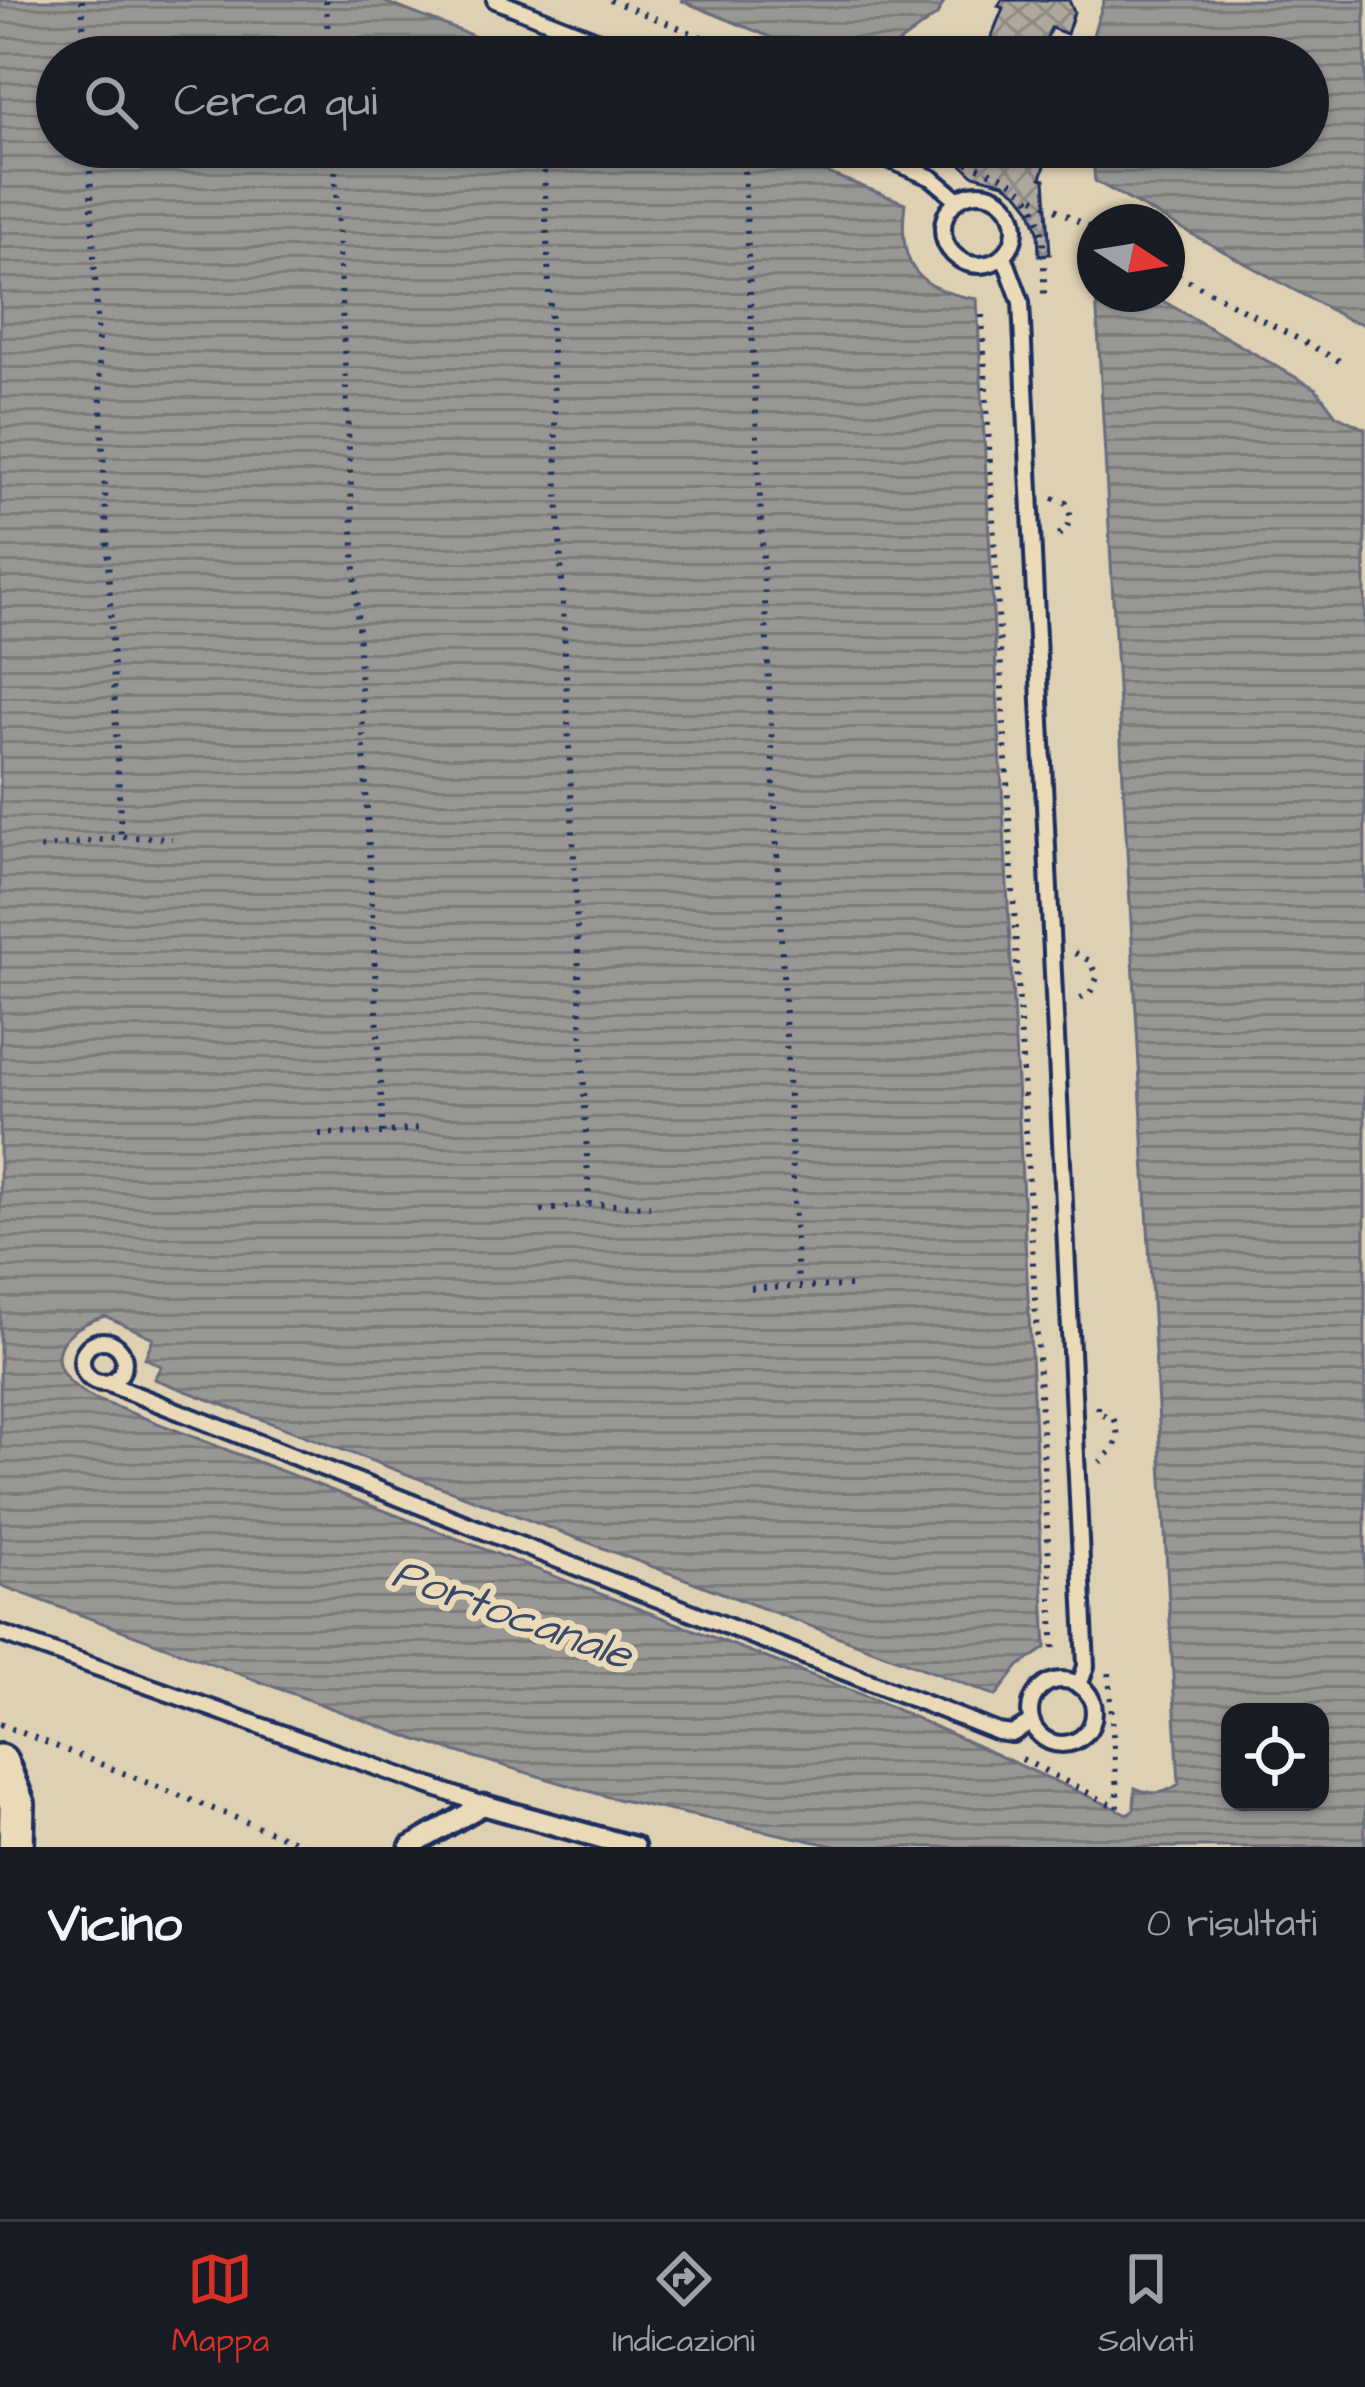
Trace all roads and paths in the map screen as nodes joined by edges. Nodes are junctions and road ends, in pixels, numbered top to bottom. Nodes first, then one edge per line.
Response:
1 (82, 0) edge
2 (326, 0) edge
3 (495, 0) edge
4 (610, 0) edge
5 (84, 36) edge
6 (328, 36) edge
7 (586, 36) edge
8 (699, 36) edge
9 (90, 168) edge
10 (335, 168) edge
11 (544, 168) edge
12 (744, 168) edge
13 (908, 168) edge
14 (980, 168) edge
15 (1030, 196) junction
16 (957, 199) junction
17 (1077, 221) edge
18 (1004, 256) junction
19 (1185, 278) edge
20 (1045, 310) dead end
21 (982, 315) dead end
22 (1347, 364) dead end
23 (121, 837) junction
24 (172, 838) dead end
25 (40, 848) dead end
26 (425, 1127) dead end
27 (382, 1133) junction
28 (319, 1134) dead end
29 (589, 1204) junction
30 (650, 1206) dead end
31 (541, 1211) dead end
32 (797, 1285) junction
33 (855, 1286) dead end
34 (751, 1288) dead end
35 (106, 1383) dead end
36 (0, 1633) edge
37 (1054, 1654) dead end
38 (1079, 1686) junction
39 (1032, 1722) junction
40 (0, 1724) edge
41 (0, 1762) edge
42 (483, 1804) junction
43 (16, 1847) edge
44 (309, 1847) edge
45 (410, 1847) edge
46 (634, 1847) edge

1 - 5 path
2 - 6 path
3 - 7 lane
4 - 8 path
9 - 23 path
10 - 27 path
11 - 29 path
12 - 32 path
13 - 16 lane
14 - 15 path
15 - 17 path
15 - 20 path
16 - 18 lane
16 - 18 lane
18 - 38 lane
19 - 22 path
21 - 37 path
23 - 24 path
23 - 25 path
26 - 27 path
27 - 28 path
29 - 30 path
29 - 31 path
32 - 33 path
32 - 34 path
35 - 39 lane
36 - 42 lane
38 - 39 lane
38 - 39 lane
40 - 44 path
41 - 43 street
42 - 45 street
42 - 46 street

